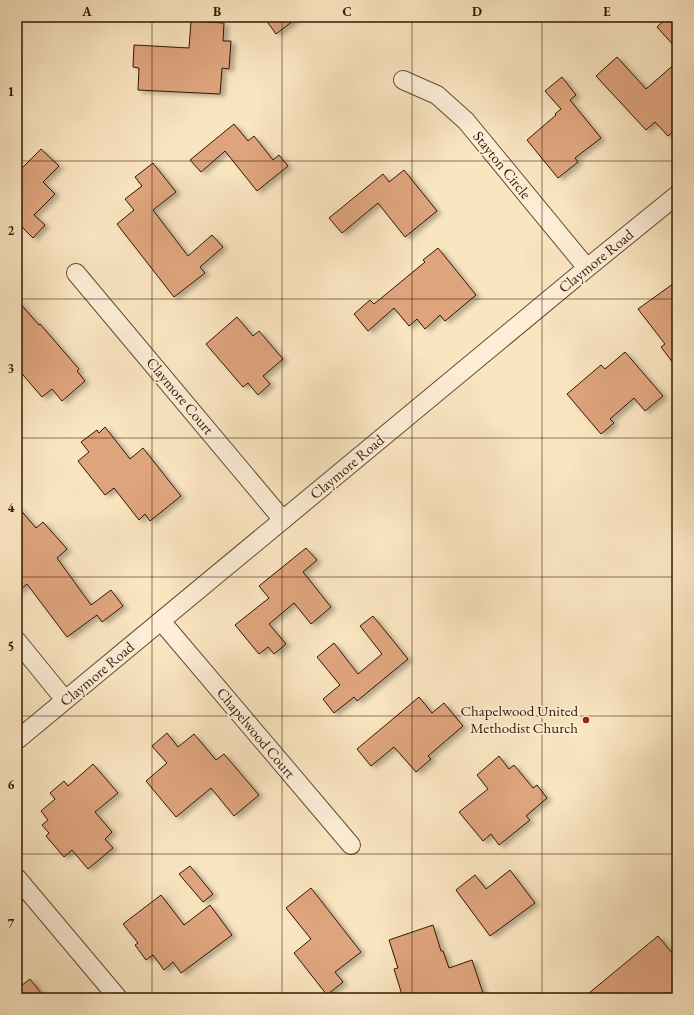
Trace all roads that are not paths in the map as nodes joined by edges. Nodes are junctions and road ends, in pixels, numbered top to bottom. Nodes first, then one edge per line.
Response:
1 (403, 80) dead end
2 (677, 195) edge
3 (587, 268) junction
4 (76, 273) dead end
5 (283, 520) junction
6 (160, 621) junction
7 (17, 641) edge
8 (66, 700) junction
9 (17, 740) edge
10 (351, 845) dead end
11 (17, 878) edge
12 (118, 998) edge

1 - 3 street, Stayton Circle
2 - 3 street, Claymore Road
3 - 5 street, Claymore Road
4 - 5 street, Claymore Court
5 - 6 street, Claymore Road
6 - 8 street, Claymore Road
6 - 10 street, Chapelwood Court
7 - 8 street
8 - 9 street, Claymore Road
11 - 12 street

